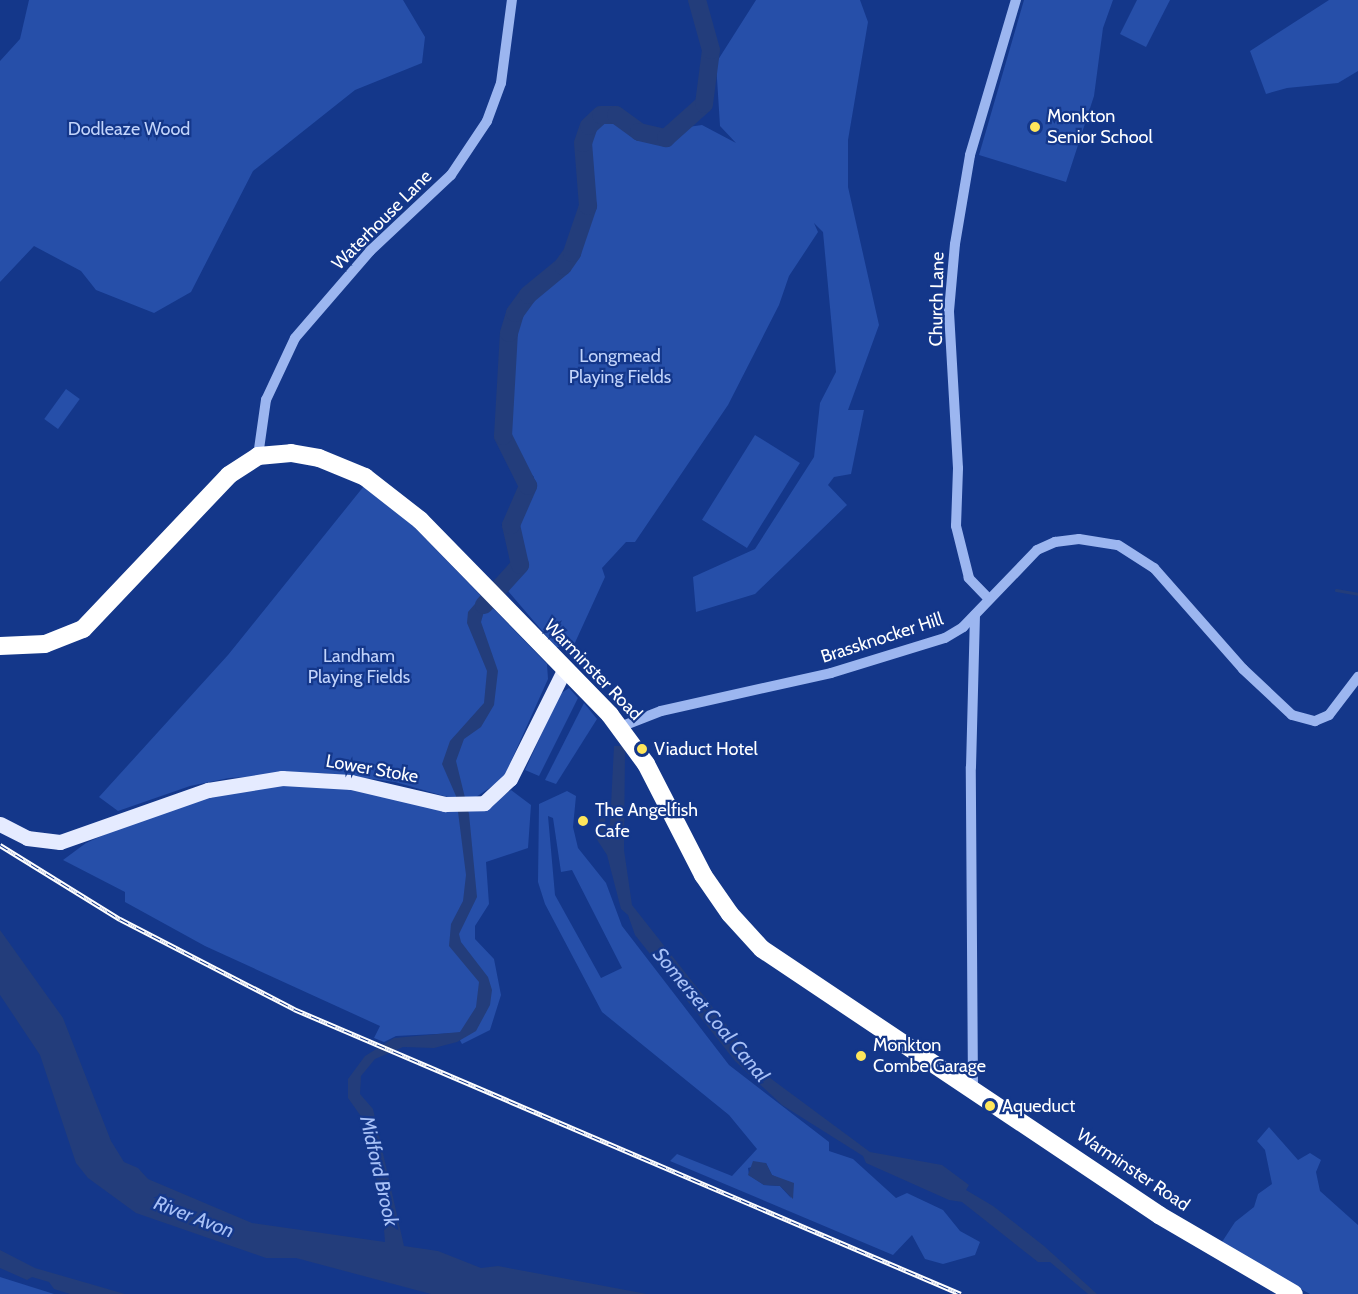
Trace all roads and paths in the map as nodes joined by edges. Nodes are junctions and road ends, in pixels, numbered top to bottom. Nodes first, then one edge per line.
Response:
1 (512, 0) edge
2 (1016, 0) edge
3 (258, 456) junction
4 (988, 598) junction
5 (975, 615) junction
6 (0, 646) edge
7 (564, 670) junction
8 (1358, 677) edge
9 (626, 725) junction
10 (0, 824) edge
11 (973, 1089) junction
12 (1294, 1294) edge

1 - 3 street, Waterhouse Lane
2 - 4 street, Church Lane
3 - 6 highway, Warminster Road
3 - 7 highway, Warminster Road
4 - 5 street, Brassknocker Hill
4 - 8 street, Brassknocker Hill
5 - 9 street, Brassknocker Hill
5 - 11 street
7 - 9 highway, Warminster Road
7 - 10 main road, Lower Stoke
9 - 11 highway, Warminster Road
11 - 12 highway, Warminster Road

